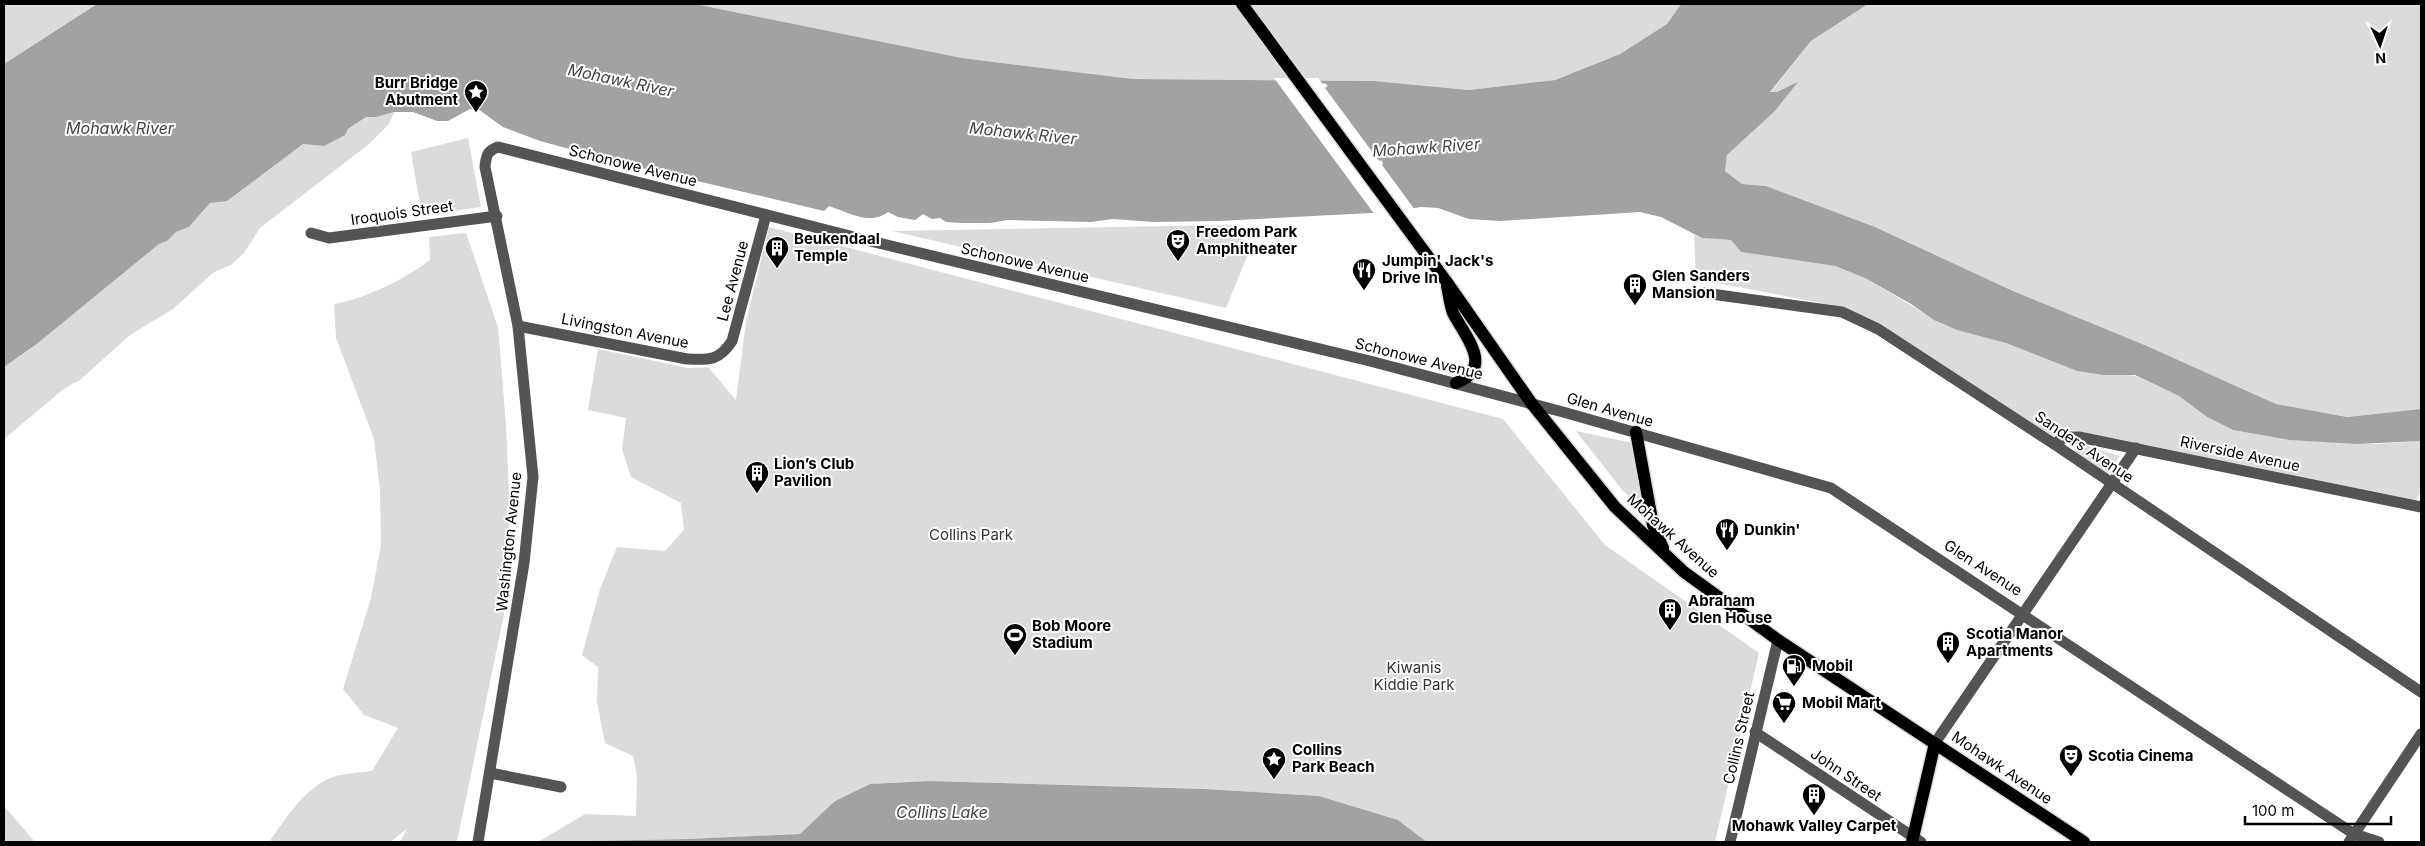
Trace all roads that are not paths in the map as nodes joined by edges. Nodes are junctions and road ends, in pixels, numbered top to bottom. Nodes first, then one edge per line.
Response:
1 (1242, 4) edge
2 (512, 150) joint
3 (766, 215) junction
4 (497, 216) junction
5 (312, 233) dead end
6 (1446, 282) junction
7 (1704, 293) dead end
8 (518, 326) junction
9 (725, 352) joint
10 (1456, 383) junction
11 (1532, 404) junction
12 (1636, 432) junction
13 (2054, 444) junction
14 (2136, 448) junction
15 (2110, 484) junction
16 (2421, 507) edge
17 (1666, 555) junction
18 (2024, 613) junction
19 (1778, 640) junction
20 (2421, 692) edge
21 (1755, 732) junction
22 (2421, 734) edge
23 (1935, 743) junction
24 (490, 773) junction
25 (560, 787) dead end
26 (2351, 838) edge
27 (1915, 841) edge
28 (478, 842) edge
29 (1730, 842) edge
30 (2084, 842) edge
31 (2378, 842) edge

1 - 6 main road, Mohawk Avenue
2 - 3 street, Schonowe Avenue
2 - 4 street, Washington Avenue
3 - 9 street, Lee Avenue
3 - 10 street, Schonowe Avenue
4 - 5 street, Iroquois Street
4 - 8 street, Washington Avenue
6 - 10 main road
6 - 11 main road, Mohawk Avenue
7 - 13 street, Sanders Avenue
8 - 9 street, Livingston Avenue
8 - 24 street, Washington Avenue
10 - 11 street, Schonowe Avenue
11 - 12 street, Glen Avenue
11 - 17 main road, Mohawk Avenue
12 - 17 main road
12 - 18 street, Glen Avenue
13 - 14 street, Riverside Avenue
13 - 15 street, Sanders Avenue
14 - 15 street
14 - 16 street, Riverside Avenue
15 - 18 street
15 - 20 street, Sanders Avenue
17 - 19 main road, Mohawk Avenue
18 - 23 street
18 - 26 street, Glen Avenue
19 - 21 street, Collins Street
19 - 23 main road, Mohawk Avenue
21 - 27 street, John Street
21 - 29 street, Collins Street
22 - 26 street
23 - 27 main road
23 - 30 main road, Mohawk Avenue
24 - 25 street
24 - 28 street, Washington Avenue
26 - 31 street, Glen Avenue

